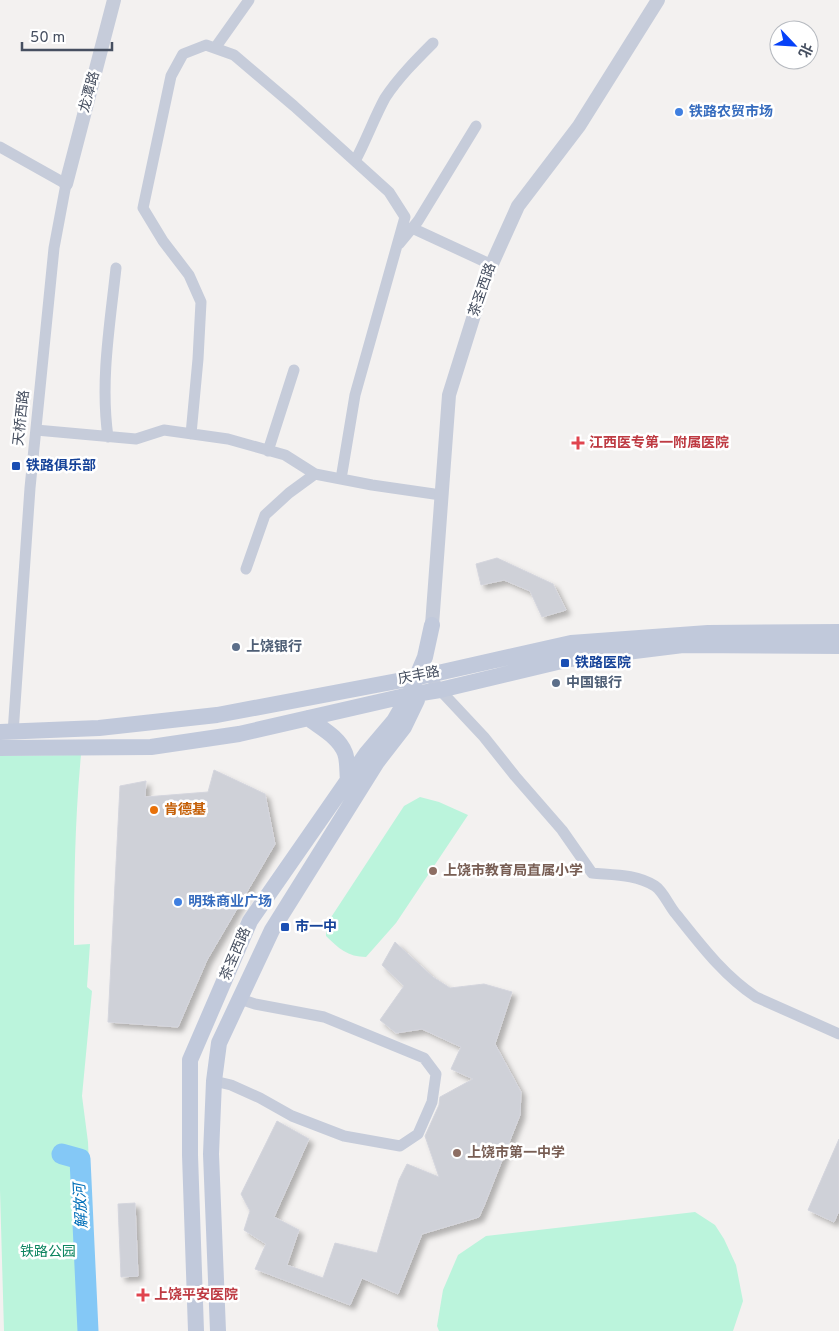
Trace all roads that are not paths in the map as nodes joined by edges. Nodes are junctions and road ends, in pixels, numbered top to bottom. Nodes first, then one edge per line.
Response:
1 (114, 0) edge
2 (249, 0) edge
3 (658, 0) edge
4 (433, 42) dead end
5 (215, 48) junction
6 (476, 126) dead end
7 (0, 147) edge
8 (355, 161) junction
9 (66, 184) junction
10 (412, 228) junction
11 (396, 247) junction
12 (492, 265) junction
13 (116, 268) dead end
14 (294, 370) dead end
15 (36, 430) junction
16 (191, 434) junction
17 (108, 437) junction
18 (268, 450) junction
19 (315, 474) junction
20 (341, 479) junction
21 (440, 495) junction
22 (246, 568) dead end
23 (432, 625) joint
24 (839, 632) edge
25 (839, 646) edge
26 (423, 675) junction
27 (440, 690) junction
28 (415, 694) junction
29 (308, 718) junction
30 (6, 733) edge
31 (0, 748) edge
32 (348, 781) junction
33 (240, 999) junction
34 (839, 1034) edge
35 (214, 1081) junction
36 (196, 1331) edge
37 (218, 1331) edge

1 - 9 street, 龙潭路
2 - 5 street
3 - 12 street, 茶圣西路
4 - 8 street
5 - 8 street
5 - 16 street
6 - 10 street
7 - 9 street
8 - 11 street
9 - 15 street, 天桥西路
10 - 11 street
10 - 12 street
11 - 20 street
12 - 21 street, 茶圣西路
13 - 17 street
14 - 18 street
15 - 17 street
15 - 30 street, 天桥西路
16 - 17 street
16 - 18 street
18 - 19 street
19 - 20 street
19 - 22 street
20 - 21 street
21 - 23 street, 茶圣西路
23 - 26 main road, 茶圣西路
24 - 26 main road, 庆丰路
25 - 27 main road
26 - 27 street
26 - 28 main road, 茶圣西路
26 - 30 main road, 庆丰路
27 - 28 main road
27 - 34 street
28 - 29 main road
28 - 32 main road, 茶圣西路
28 - 33 main road, 茶圣西路
29 - 31 main road
29 - 32 main road
32 - 36 main road, 茶圣西路
33 - 35 main road, 茶圣西路
33 - 35 street
35 - 37 main road, 茶圣西路

